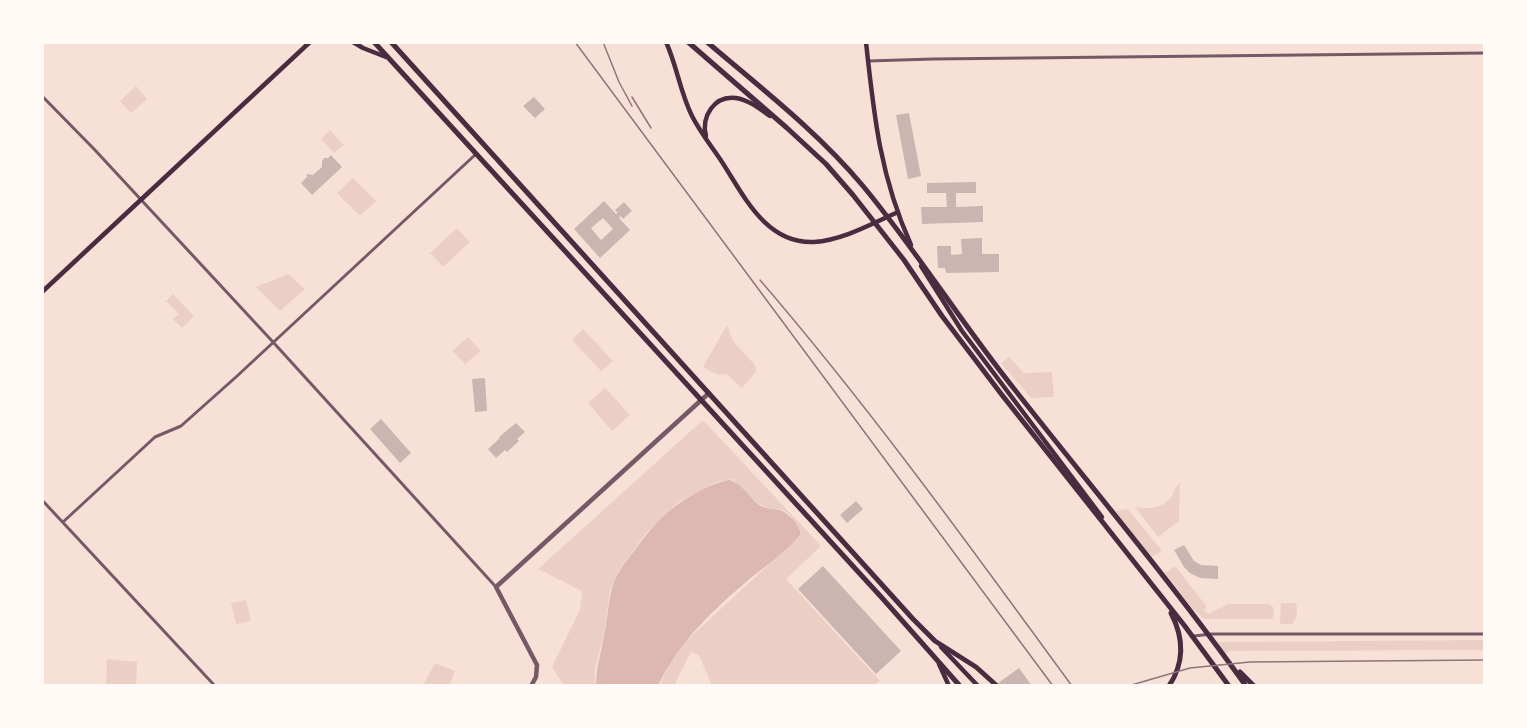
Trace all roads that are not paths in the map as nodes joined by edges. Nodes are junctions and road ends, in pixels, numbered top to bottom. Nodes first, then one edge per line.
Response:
1 (310, 42) edge
2 (353, 42) edge
3 (374, 42) edge
4 (391, 42) edge
5 (666, 42) edge
6 (688, 42) edge
7 (707, 42) edge
8 (866, 42) edge
9 (1485, 53) edge
10 (388, 57) junction
11 (868, 61) junction
12 (42, 96) edge
13 (787, 128) junction
14 (713, 149) junction
15 (476, 154) junction
16 (141, 201) junction
17 (896, 213) junction
18 (42, 292) edge
19 (273, 342) junction
20 (709, 393) junction
21 (701, 400) junction
22 (42, 500) edge
23 (63, 522) junction
24 (496, 587) junction
25 (1165, 601) junction
26 (1485, 634) edge
27 (1194, 636) junction
28 (935, 641) junction
29 (1226, 658) junction
30 (938, 660) junction
31 (996, 685) edge
32 (215, 686) edge
33 (531, 686) edge
34 (949, 686) edge
35 (960, 686) edge
36 (978, 686) edge
37 (1169, 686) edge
38 (1230, 686) edge
39 (1246, 686) edge
40 (1254, 686) edge

1 - 16 main road
2 - 10 main road
3 - 10 main road
4 - 20 main road
5 - 14 main road
6 - 13 main road
7 - 29 main road
8 - 11 main road
9 - 11 street
10 - 15 main road
11 - 17 main road
12 - 16 street
13 - 14 main road
13 - 25 main road
14 - 17 main road
15 - 19 street
15 - 21 main road
16 - 18 main road
16 - 19 street
17 - 27 main road
19 - 23 street
19 - 24 street
20 - 21 street
20 - 28 main road
21 - 24 street
21 - 30 main road
22 - 23 street
23 - 32 street
24 - 33 street
25 - 37 main road
25 - 38 main road
26 - 27 street
27 - 38 main road
28 - 31 main road
28 - 36 main road
29 - 39 main road
29 - 40 main road
30 - 34 main road
30 - 35 main road

